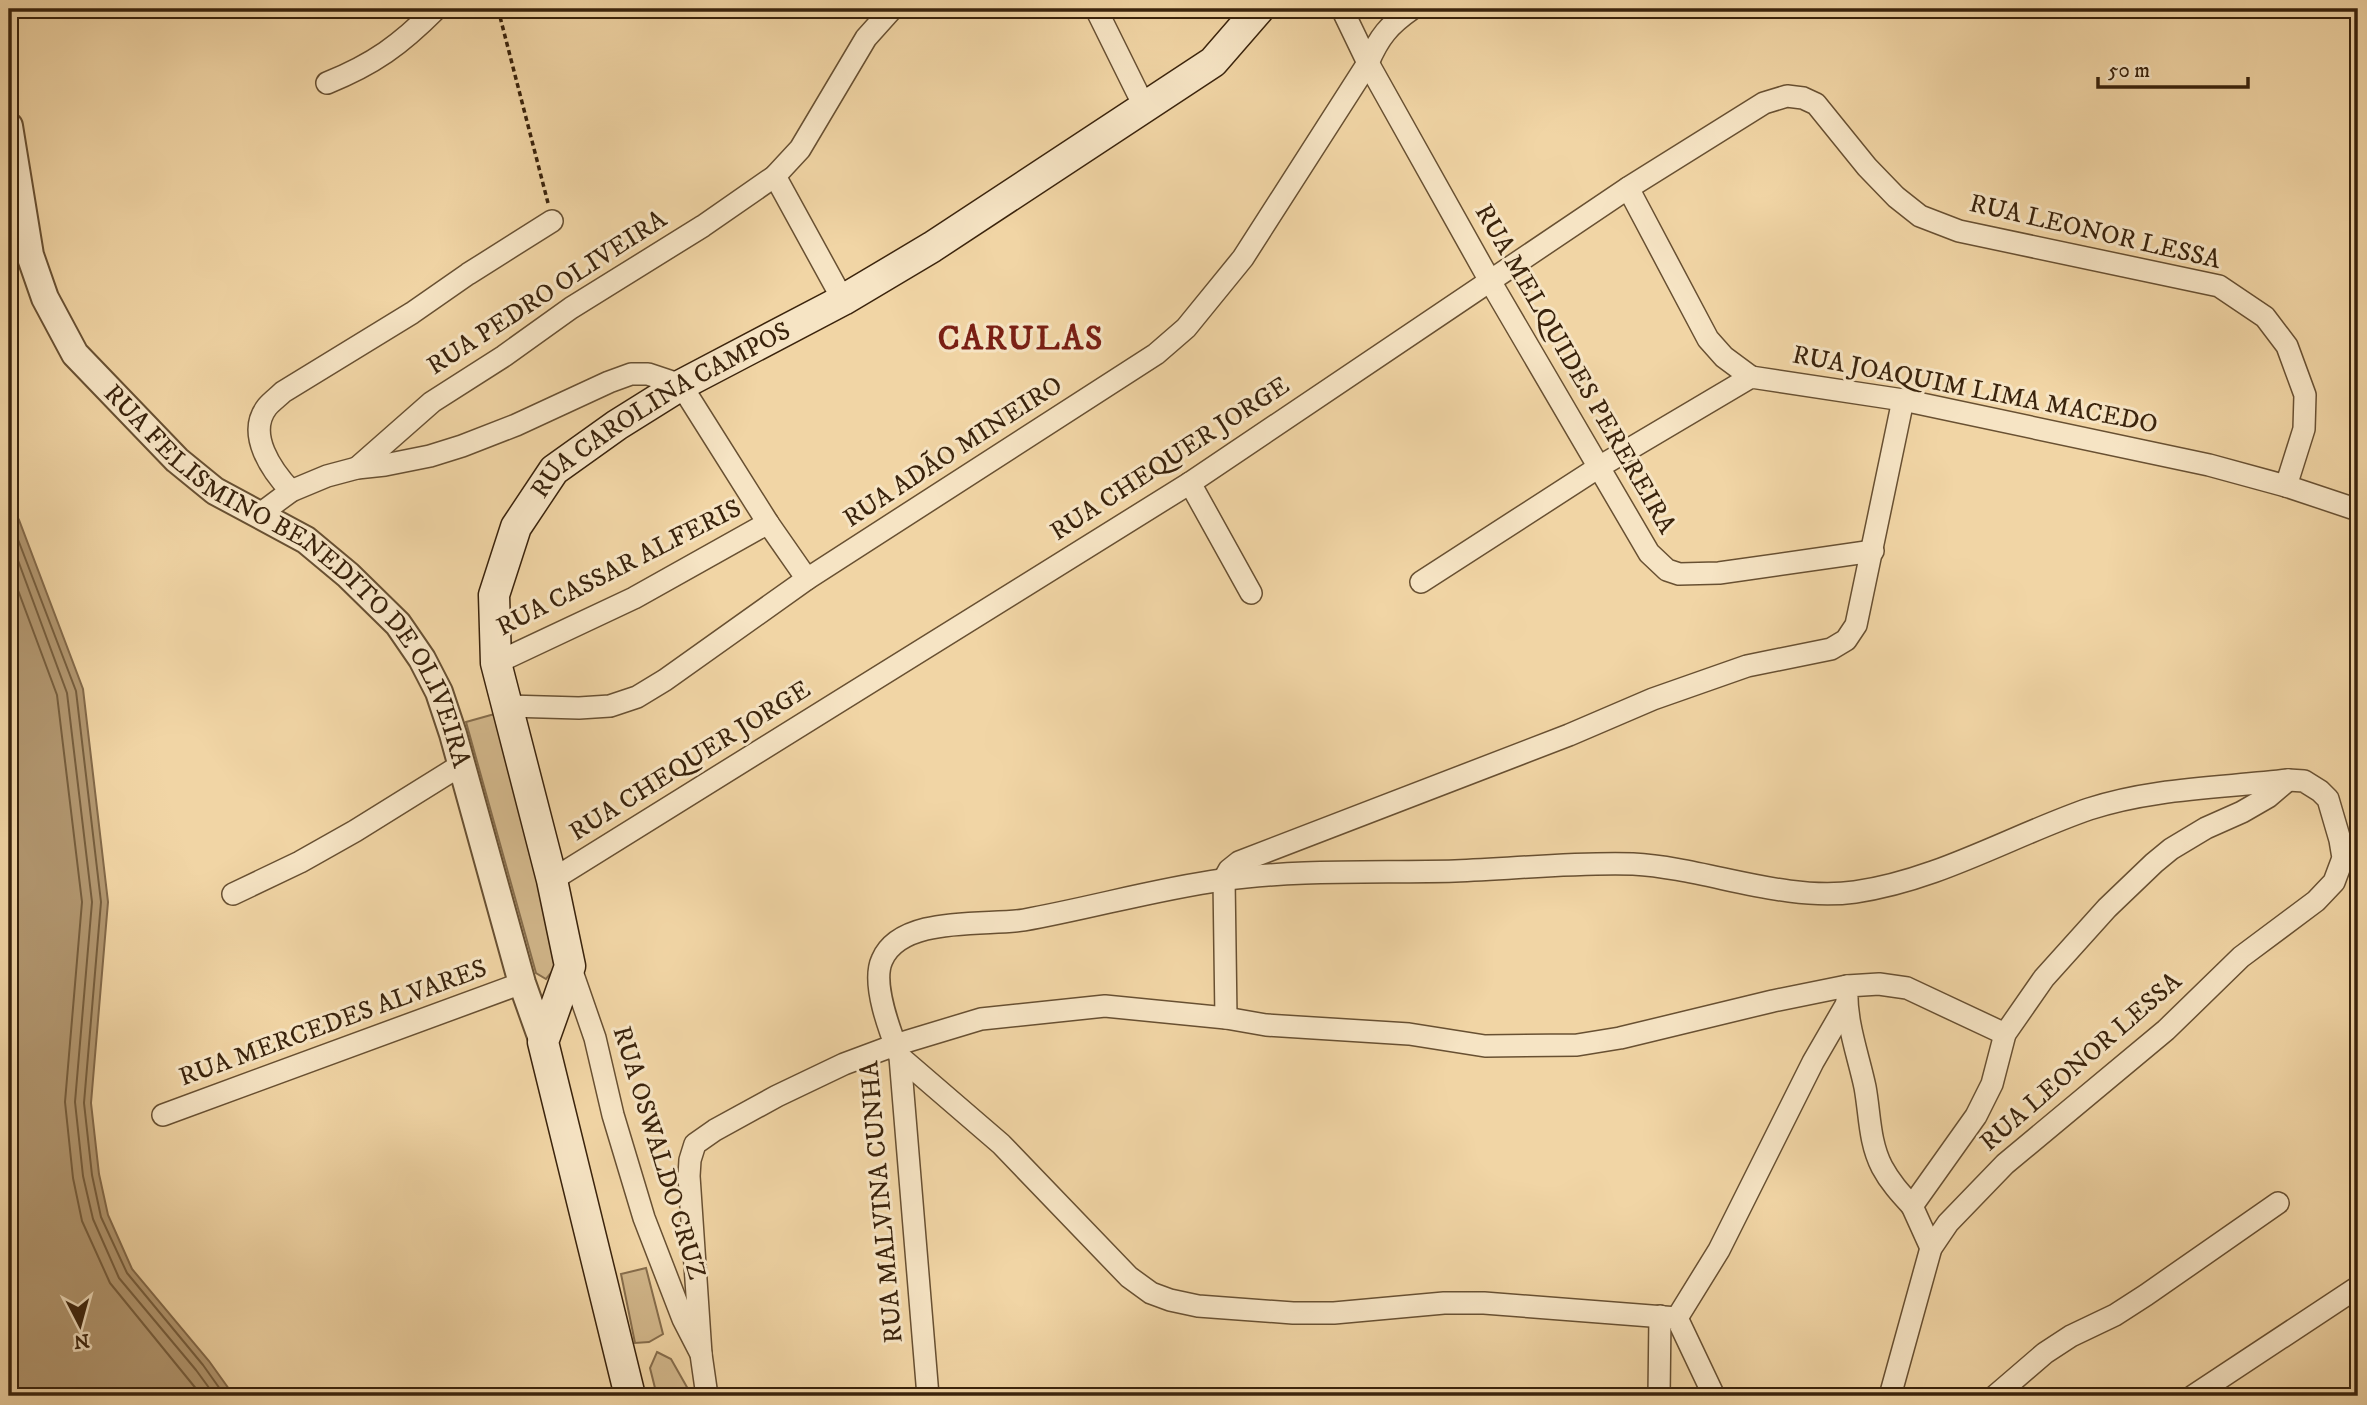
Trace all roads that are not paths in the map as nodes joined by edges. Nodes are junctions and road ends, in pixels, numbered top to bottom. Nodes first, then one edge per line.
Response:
1 (436, 9) edge
2 (892, 9) edge
3 (1096, 9) edge
4 (1259, 9) edge
5 (1342, 9) edge
6 (1412, 9) edge
7 (1368, 63) junction
8 (327, 83) dead end
9 (1816, 104) joint
10 (1145, 108) junction
11 (9, 126) edge
12 (775, 176) junction
13 (1628, 188) junction
14 (552, 221) road end
15 (1490, 281) junction
16 (843, 300) junction
17 (1751, 377) junction
18 (681, 385) junction
19 (1903, 400) junction
20 (1599, 467) junction
21 (358, 468) junction
22 (1190, 483) junction
23 (2286, 486) junction
24 (290, 491) junction
25 (2358, 510) edge
26 (260, 514) junction
27 (768, 523) junction
28 (1873, 551) junction
29 (807, 579) junction
30 (1421, 582) dead end
31 (1251, 593) dead end
32 (496, 663) junction
33 (507, 706) junction
34 (461, 765) junction
35 (2288, 779) junction
36 (1224, 879) junction
37 (552, 880) junction
38 (233, 894) dead end
39 (570, 966) junction
40 (522, 983) junction
41 (1846, 995) junction
42 (1226, 1018) junction
43 (2005, 1034) junction
44 (543, 1042) junction
45 (897, 1051) junction
46 (163, 1115) dead end
47 (2278, 1203) dead end
48 (1912, 1206) junction
49 (1931, 1248) junction
50 (2358, 1287) edge
51 (1668, 1317) junction
52 (701, 1354) junction
53 (631, 1396) edge
54 (707, 1396) edge
55 (928, 1396) edge
56 (1659, 1396) edge
57 (1714, 1396) edge
58 (1891, 1396) edge
59 (1995, 1396) edge
60 (2193, 1396) edge

1 - 8 street
2 - 12 street, RUA PEDRO OLIVEIRA
3 - 10 street
4 - 10 main road, RUA CAROLINA CAMPOS
5 - 7 street, RUA MELQUIDES PEREREIRA
6 - 7 street, RUA ADÃO MINEIRO
7 - 15 street, RUA MELQUIDES PEREREIRA
7 - 29 street, RUA ADÃO MINEIRO
9 - 13 street, RUA CHEQUER JORGE
9 - 23 street, RUA LEONOR LESSA
10 - 16 main road, RUA CAROLINA CAMPOS
11 - 26 street, RUA FELISMINO BENEDITO DE OLIVEIRA
12 - 16 street
12 - 21 street, RUA PEDRO OLIVEIRA
13 - 15 street, RUA CHEQUER JORGE
13 - 17 street
14 - 24 street
15 - 20 street, RUA MELQUIDES PEREREIRA
15 - 22 street, RUA CHEQUER JORGE
16 - 18 main road, RUA CAROLINA CAMPOS
17 - 19 street, RUA JOAQUIM LIMA MACEDO
17 - 20 street
18 - 21 street
18 - 27 street
18 - 32 main road, RUA CAROLINA CAMPOS
19 - 23 street, RUA JOAQUIM LIMA MACEDO
19 - 28 street
20 - 28 street, RUA MELQUIDES PEREREIRA
20 - 30 street
21 - 24 street
22 - 31 street
22 - 37 street, RUA CHEQUER JORGE
23 - 25 street, RUA JOAQUIM LIMA MACEDO
24 - 26 street
26 - 34 street, RUA FELISMINO BENEDITO DE OLIVEIRA
27 - 29 street
27 - 32 street, RUA CASSAR ALFERIS
28 - 36 street
29 - 33 street, RUA ADÃO MINEIRO
32 - 33 main road, RUA CAROLINA CAMPOS
33 - 37 main road, RUA CAROLINA CAMPOS
34 - 38 street
34 - 40 street, RUA FELISMINO BENEDITO DE OLIVEIRA
35 - 36 street
35 - 43 street
35 - 49 street, RUA LEONOR LESSA
36 - 42 street
36 - 45 street, RUA MALVINA CUNHA
37 - 39 main road, RUA CAROLINA CAMPOS
39 - 44 main road
39 - 52 street, RUA OSWALDO CRUZ
40 - 44 street, RUA FELISMINO BENEDITO DE OLIVEIRA
40 - 46 street, RUA MERCEDES ALVARES
41 - 42 street
41 - 43 street
41 - 48 street
41 - 51 street
42 - 45 street
43 - 48 street
44 - 53 main road
45 - 51 street
45 - 52 street
45 - 55 street, RUA MALVINA CUNHA
47 - 59 street
48 - 49 street
49 - 58 street
50 - 60 street
51 - 56 street
51 - 57 street
52 - 54 street, RUA OSWALDO CRUZ

